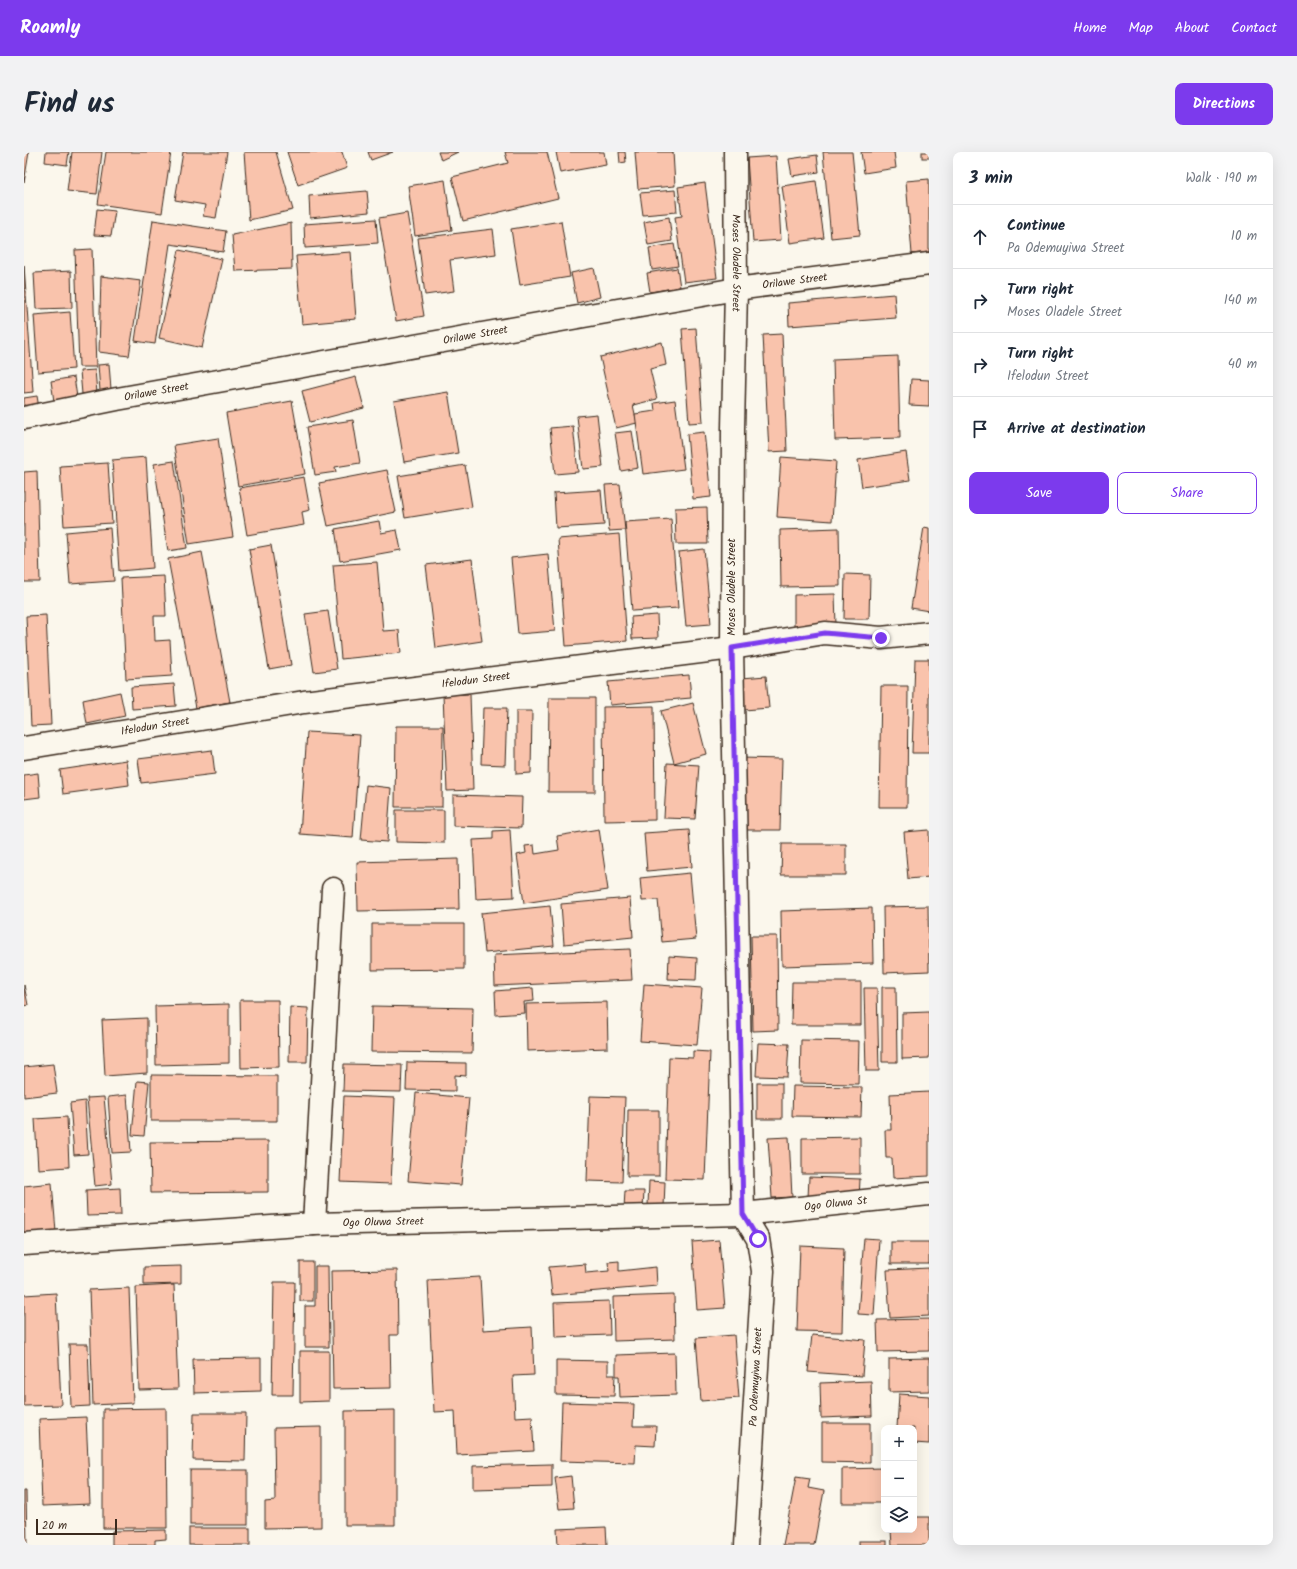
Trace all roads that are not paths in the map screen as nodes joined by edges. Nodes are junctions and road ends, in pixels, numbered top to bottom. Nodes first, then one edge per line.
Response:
1 (736, 152) edge
2 (929, 264) edge
3 (736, 289) junction
4 (24, 418) edge
5 (929, 633) edge
6 (732, 648) junction
7 (24, 748) edge
8 (333, 888) dead end
9 (929, 1194) edge
10 (743, 1214) junction
11 (314, 1224) junction
12 (24, 1244) edge
13 (746, 1545) edge

1 - 3 street, Moses Oladele Street
2 - 3 street, Orilawe Street
3 - 4 street, Orilawe Street
3 - 6 street, Moses Oladele Street
5 - 6 street, Ifelodun Street
6 - 7 street, Ifelodun Street
6 - 10 street, Moses Oladele Street
8 - 11 street
9 - 10 street, Ogo Oluwa St
10 - 11 street, Ogo Oluwa Street
10 - 13 street, Pa Odemuyiwa Street
11 - 12 street, Ogo Oluwa Street

